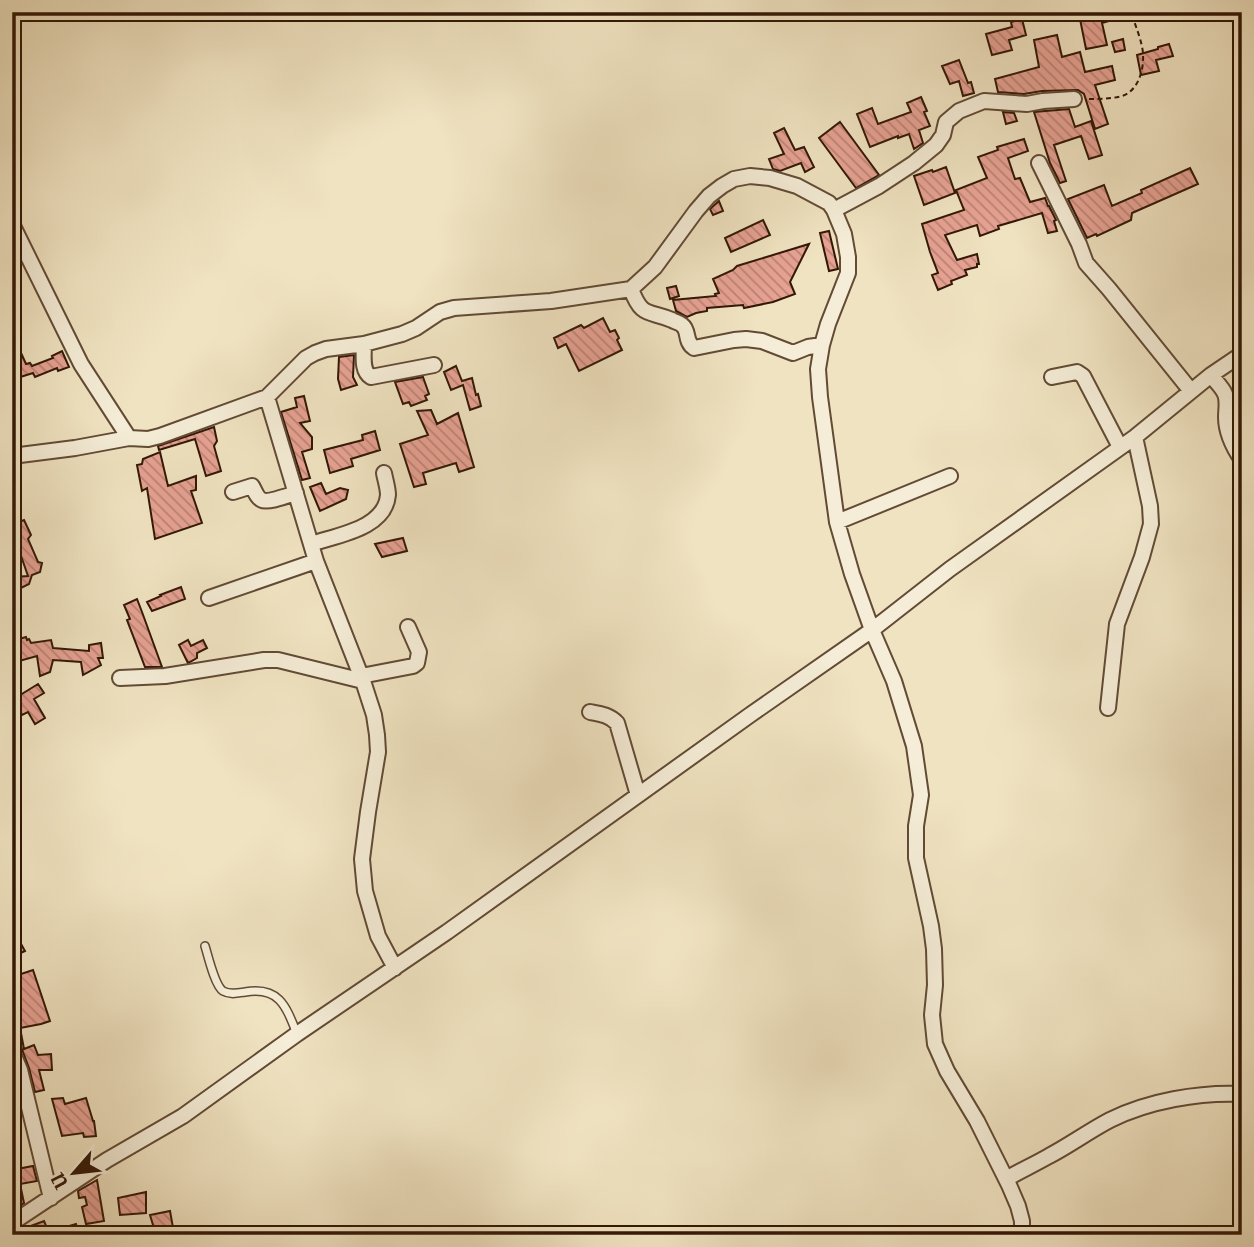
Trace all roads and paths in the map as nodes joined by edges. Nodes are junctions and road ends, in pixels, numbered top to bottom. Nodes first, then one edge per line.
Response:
1 (1131, 12) edge
2 (1074, 99) joint
3 (1039, 163) dead end
4 (834, 210) junction
5 (12, 224) edge
6 (631, 289) junction
7 (364, 344) junction
8 (822, 345) junction
9 (1242, 354) edge
10 (434, 365) dead end
11 (1211, 375) junction
12 (1052, 377) dead end
13 (1191, 391) junction
14 (267, 397) junction
15 (1135, 437) junction
16 (129, 438) junction
17 (1120, 447) junction
18 (12, 456) edge
19 (1242, 460) edge
20 (383, 472) dead end
21 (950, 476) dead end
22 (233, 492) dead end
23 (296, 493) junction
24 (837, 522) junction
25 (311, 544) junction
26 (316, 561) junction
27 (209, 598) dead end
28 (408, 627) dead end
29 (872, 631) junction
30 (120, 678) dead end
31 (362, 679) junction
32 (1108, 708) dead end
33 (590, 712) dead end
34 (638, 795) junction
35 (205, 946) dead end
36 (394, 968) junction
37 (297, 1034) junction
38 (12, 1051) edge
39 (1242, 1094) edge
40 (1006, 1179) junction
41 (51, 1198) junction
42 (12, 1223) edge
43 (1022, 1235) edge

1 - 2 path
2 - 4 street
3 - 13 street
4 - 6 street
4 - 8 street
5 - 16 street
6 - 7 street
6 - 8 street
7 - 10 street
7 - 14 street
8 - 24 street
9 - 11 street
11 - 13 street
11 - 19 street
12 - 17 street
13 - 15 street
14 - 16 street
14 - 23 street
15 - 17 street
15 - 32 street
16 - 18 street
17 - 29 street
20 - 25 street
21 - 24 street
22 - 23 street
23 - 25 street
24 - 29 street
25 - 26 street
26 - 27 street
26 - 31 street
28 - 31 street
29 - 34 street
29 - 40 street
30 - 31 street
31 - 36 street
33 - 34 street
34 - 36 street
35 - 37 lane
36 - 37 street
37 - 41 street
38 - 41 street
39 - 40 street
40 - 43 street
41 - 42 street

